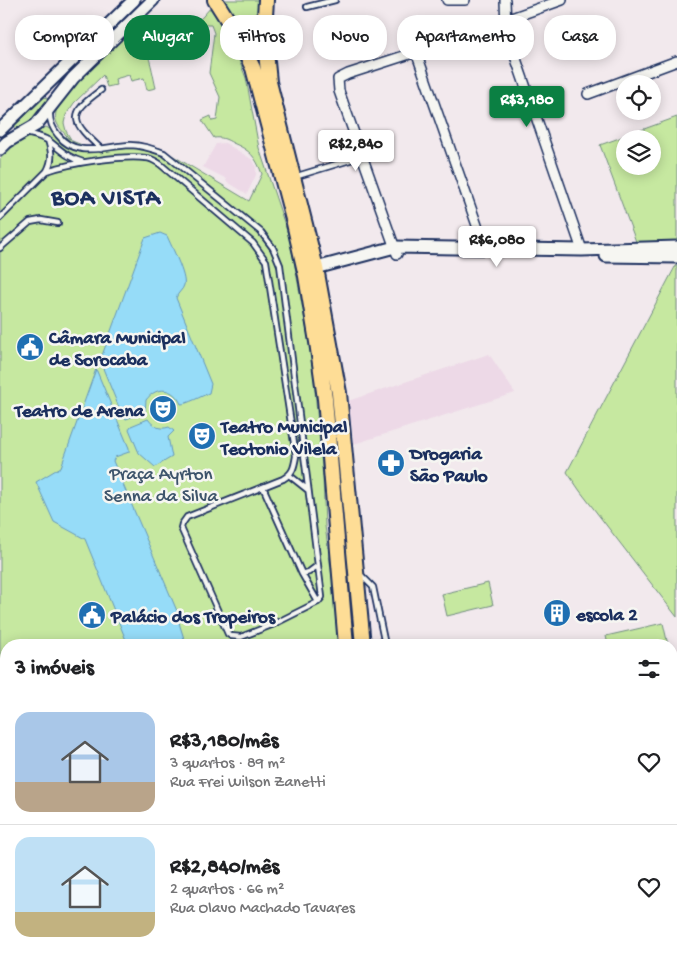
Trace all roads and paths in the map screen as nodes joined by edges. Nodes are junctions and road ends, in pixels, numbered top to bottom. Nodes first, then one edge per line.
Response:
1 (134, 0) edge
2 (153, 0) edge
3 (215, 0) edge
4 (266, 0) edge
5 (336, 0) edge
6 (447, 0) edge
7 (465, 0) edge
8 (505, 0) edge
9 (562, 0) edge
10 (307, 8) dead end
11 (137, 15) edge
12 (506, 15) edge
13 (520, 15) edge
14 (122, 31) edge
15 (397, 58) edge
16 (419, 60) edge
17 (516, 60) edge
18 (677, 61) edge
19 (42, 90) junction
20 (101, 90) dead end
21 (588, 94) dead end
22 (51, 107) junction
23 (11, 120) junction
24 (0, 130) edge
25 (24, 133) junction
26 (48, 140) junction
27 (121, 146) junction
28 (0, 149) edge
29 (101, 149) junction
30 (362, 156) junction
31 (122, 158) junction
32 (87, 163) junction
33 (47, 171) junction
34 (293, 177) junction
35 (0, 218) edge
36 (58, 223) dead end
37 (677, 247) edge
38 (0, 248) edge
39 (485, 248) junction
40 (396, 250) junction
41 (582, 250) junction
42 (677, 257) edge
43 (316, 272) junction
44 (290, 475) junction
45 (263, 487) junction
46 (308, 490) junction
47 (317, 566) junction
48 (356, 571) junction
49 (302, 574) junction
50 (318, 602) junction
51 (345, 639) edge
52 (362, 639) edge
53 (384, 639) edge

1 - 19 street
2 - 11 street
3 - 51 main road
4 - 34 main road
5 - 10 lane
6 - 7 street
8 - 12 street
9 - 13 street
14 - 22 street
15 - 30 street
16 - 39 street
17 - 41 street
18 - 21 street
19 - 22 street
19 - 23 street
20 - 29 lane
22 - 25 street
22 - 29 lane
23 - 24 street
23 - 25 street
25 - 26 lane
25 - 28 street
26 - 32 lane
26 - 33 lane
27 - 29 lane
27 - 31 lane
27 - 46 lane
30 - 34 lane
30 - 40 street
31 - 32 lane
31 - 44 lane
32 - 33 lane
33 - 35 lane
34 - 43 main road
36 - 38 lane
37 - 41 street
39 - 40 street
39 - 41 street
40 - 42 street
40 - 43 street
43 - 48 main road
44 - 45 lane
44 - 46 lane
45 - 49 lane
45 - 50 lane
46 - 47 lane
47 - 49 lane
47 - 50 lane
48 - 52 main road
48 - 53 lane
49 - 50 lane

